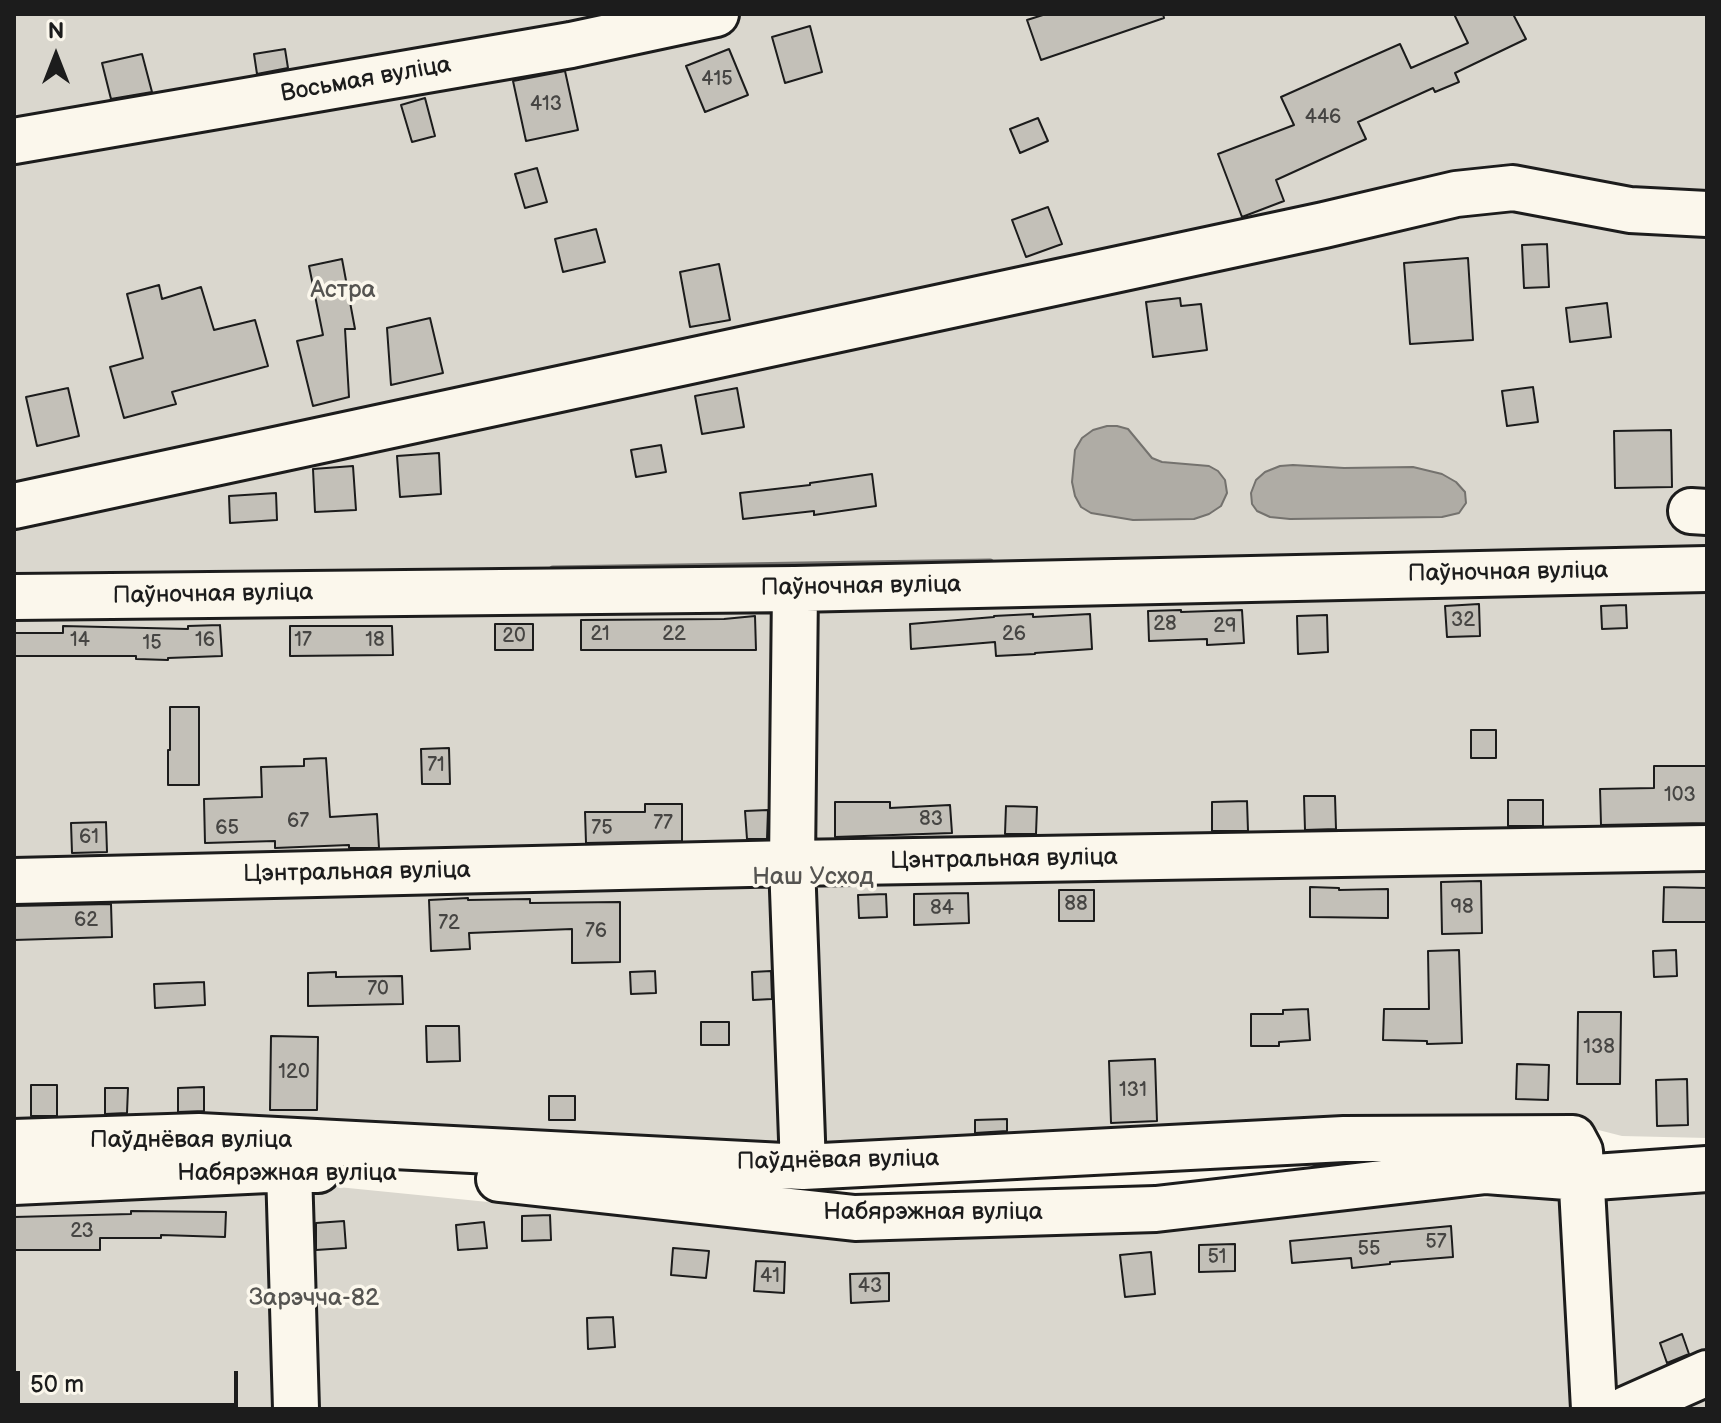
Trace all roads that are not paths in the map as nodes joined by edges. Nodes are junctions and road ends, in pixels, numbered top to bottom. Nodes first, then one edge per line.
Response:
1 (716, 14) edge
2 (14, 141) edge
3 (1707, 214) edge
4 (14, 506) edge
5 (1707, 569) edge
6 (795, 589) junction
7 (14, 597) edge
8 (1707, 848) edge
9 (792, 863) junction
10 (14, 881) edge
11 (14, 1142) edge
12 (803, 1167) junction
13 (289, 1169) junction
14 (1707, 1169) edge
15 (1581, 1178) junction
16 (14, 1182) edge
17 (1707, 1373) edge
18 (296, 1409) edge
19 (1594, 1409) edge
20 (1626, 1409) edge

1 - 2 lane, Восьмая вуліца
3 - 4 lane
5 - 6 lane, Паўночная вуліца
6 - 7 lane, Паўночная вуліца
6 - 9 lane
8 - 9 lane, Цэнтральная вуліца
9 - 10 lane, Цэнтральная вуліца
9 - 12 lane
11 - 12 lane, Паўднёвая вуліца
12 - 15 lane, Паўднёвая вуліца
13 - 15 lane, Набярэжная вуліца
13 - 16 lane, Набярэжная вуліца
13 - 18 lane
14 - 15 lane, Набярэжная вуліца
15 - 19 lane
17 - 20 lane

